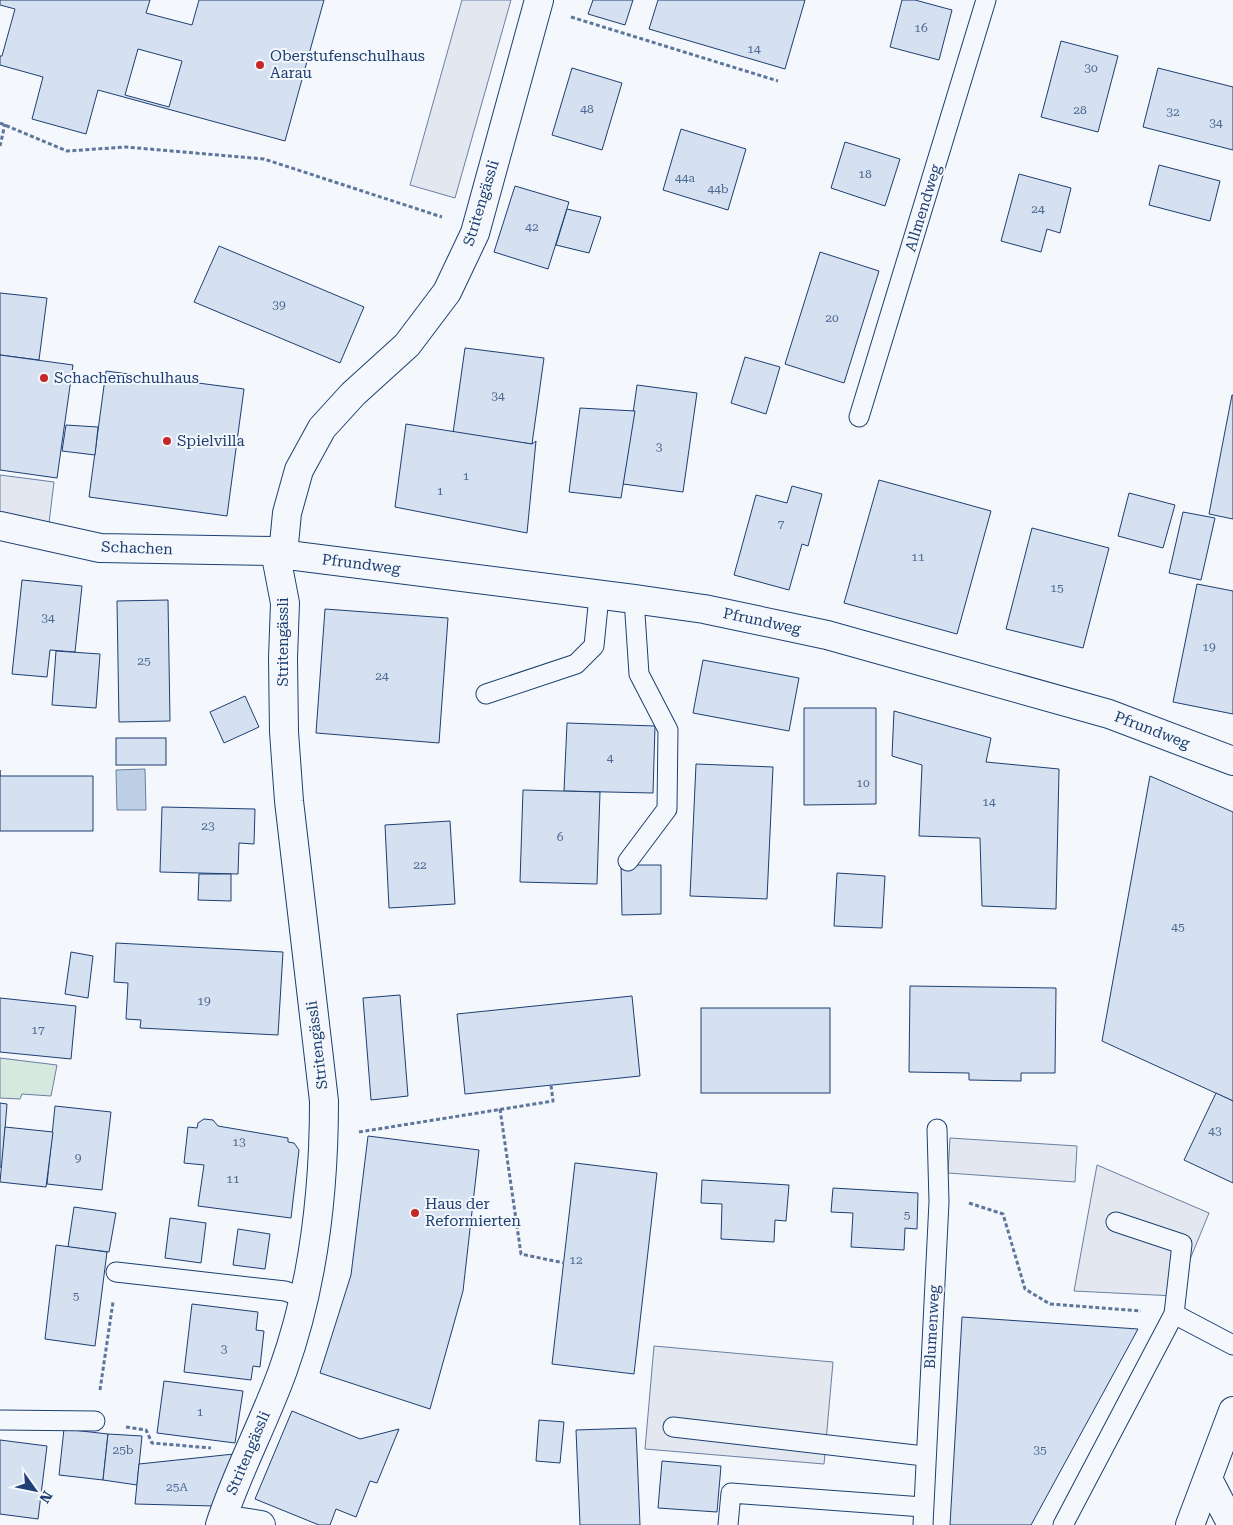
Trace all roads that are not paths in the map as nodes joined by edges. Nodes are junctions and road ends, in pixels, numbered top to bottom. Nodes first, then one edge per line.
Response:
1 (986, 0) edge
2 (538, 3) edge
3 (859, 417) dead end
4 (0, 526) edge
5 (279, 553) junction
6 (599, 596) junction
7 (634, 599) junction
8 (486, 694) dead end
9 (1233, 761) edge
10 (628, 861) dead end
11 (938, 1129) dead end
12 (1116, 1222) dead end
13 (116, 1272) dead end
14 (305, 1298) junction
15 (1174, 1314) junction
16 (1233, 1345) edge
17 (1233, 1411) edge
18 (0, 1420) edge
19 (95, 1422) road end
20 (673, 1427) dead end
21 (924, 1456) junction
22 (1208, 1479) junction
23 (923, 1516) edge
24 (220, 1525) edge
25 (227, 1525) edge
26 (261, 1525) edge
27 (728, 1525) edge
28 (1062, 1525) edge
29 (1190, 1525) edge
30 (1232, 1525) edge

1 - 3 lane, Allmendweg
2 - 5 street, Stritengässli
4 - 5 street, Schachen
5 - 6 street, Pfrundweg
5 - 14 street, Stritengässli
6 - 7 street, Pfrundweg
6 - 8 lane
7 - 9 street, Pfrundweg
7 - 10 lane
11 - 21 lane, Blumenweg
12 - 15 lane
13 - 14 lane
14 - 24 street, Stritengässli
15 - 16 lane
15 - 28 lane
17 - 22 street
18 - 19 lane
20 - 21 lane
21 - 23 lane, Blumenweg
22 - 29 street
22 - 30 street
23 - 27 lane
25 - 26 street

